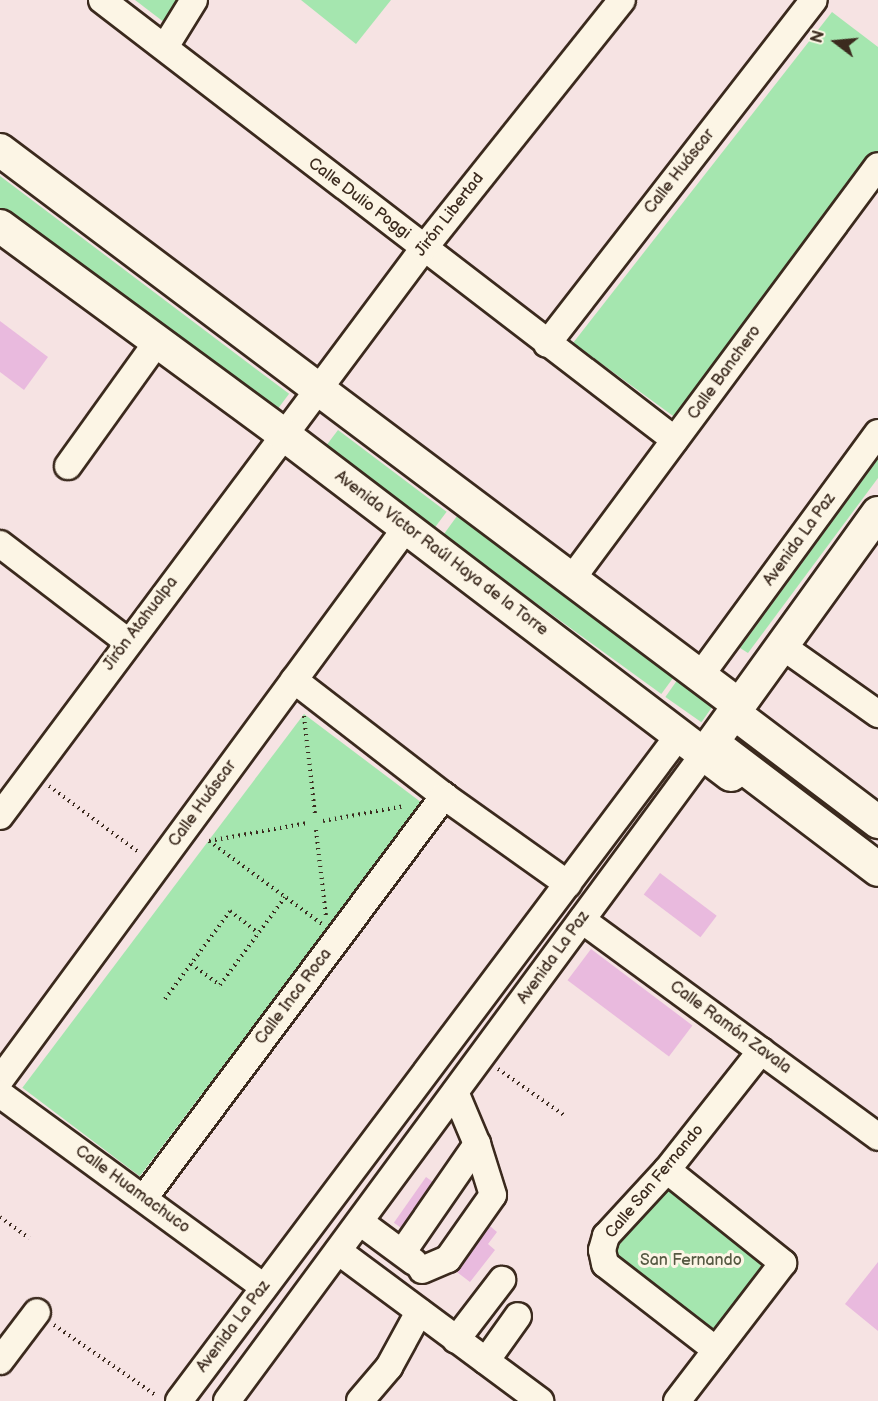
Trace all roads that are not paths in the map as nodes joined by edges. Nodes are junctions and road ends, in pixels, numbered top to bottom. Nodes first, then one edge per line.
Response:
1 (102, 0) edge
2 (194, 0) edge
3 (622, 0) edge
4 (814, 0) edge
5 (165, 47) junction
6 (0, 150) edge
7 (878, 166) edge
8 (0, 226) edge
9 (424, 248) junction
10 (157, 342) junction
11 (547, 344) junction
12 (316, 390) junction
13 (878, 433) edge
14 (283, 434) junction
15 (675, 440) junction
16 (68, 466) dead end
17 (878, 513) edge
18 (406, 528) junction
19 (3, 553) edge
20 (571, 580) junction
21 (128, 641) junction
22 (782, 646) junction
23 (700, 676) junction
24 (294, 680) junction
25 (878, 714) edge
26 (722, 729) junction
27 (679, 735) junction
28 (444, 796) junction
29 (0, 816) edge
30 (878, 822) edge
31 (878, 845) edge
32 (878, 869) edge
33 (568, 884) junction
34 (878, 886) edge
35 (582, 920) junction
36 (761, 1051) junction
37 (0, 1080) edge
38 (455, 1092) junction
39 (0, 1094) edge
40 (878, 1137) edge
41 (477, 1144) junction
42 (667, 1170) junction
43 (144, 1198) junction
44 (360, 1222) junction
45 (404, 1250) junction
46 (338, 1251) junction
47 (422, 1270) junction
48 (502, 1280) dead end
49 (264, 1287) junction
50 (413, 1307) junction
51 (37, 1312) road end
52 (518, 1316) dead end
53 (456, 1340) junction
54 (716, 1350) junction
55 (0, 1361) edge
56 (486, 1362) junction
57 (179, 1401) edge
58 (227, 1401) edge
59 (360, 1401) edge
60 (540, 1401) edge
61 (677, 1401) edge

1 - 5 street, Calle Dulio Poggi
2 - 5 street
3 - 9 street, Jirón Libertad
4 - 11 street, Calle Huáscar
5 - 9 street, Calle Dulio Poggi
6 - 12 main road, Avenida Víctor Raúl Haya de la Torre
7 - 15 street, Calle Banchero
8 - 10 main road, Avenida Víctor Raúl Haya de la Torre
9 - 11 street, Calle Dulio Poggi
9 - 12 street, Jirón Libertad
10 - 14 main road, Avenida Víctor Raúl Haya de la Torre
10 - 16 street
11 - 15 street, Calle Dulio Poggi
12 - 14 street, Jirón Libertad
12 - 20 main road, Avenida Víctor Raúl Haya de la Torre
13 - 23 street, Avenida La Paz
14 - 18 main road, Avenida Víctor Raúl Haya de la Torre
14 - 21 street, Jirón Atahualpa
15 - 20 street, Calle Banchero
17 - 22 main road, Avenida La Paz
18 - 24 street, Calle Huáscar
18 - 27 main road, Avenida Víctor Raúl Haya de la Torre
19 - 21 street
20 - 23 main road, Avenida Víctor Raúl Haya de la Torre
21 - 29 street, Jirón Atahualpa
22 - 25 street
22 - 26 main road, Avenida La Paz
23 - 26 main road, Avenida Víctor Raúl Haya de la Torre
24 - 28 street
24 - 37 street, Calle Huáscar
26 - 27 main road, Avenida Víctor Raúl Haya de la Torre
26 - 30 main road, Avenida Víctor Raúl Haya de la Torre
26 - 31 highway
26 - 32 highway
26 - 34 main road, Avenida Víctor Raúl Haya de la Torre
26 - 35 street, Avenida La Paz
27 - 33 street, Avenida La Paz
28 - 33 street
28 - 43 street, Calle Inca Roca
33 - 49 street, Avenida La Paz
35 - 36 street, Calle Ramón Zavala
35 - 38 street, Avenida La Paz
36 - 40 street, Calle Ramón Zavala
36 - 42 street, Calle San Fernando
38 - 41 street
38 - 44 street, Avenida La Paz
39 - 43 street, Calle Huamachuco
41 - 45 street
41 - 47 street
42 - 54 street
42 - 54 street, Calle San Fernando
43 - 49 street, Calle Huamachuco
44 - 45 street
44 - 46 street, Avenida La Paz
45 - 47 street
46 - 50 street
46 - 58 street, Avenida La Paz
47 - 50 street
48 - 53 street
49 - 57 street, Avenida La Paz
50 - 53 street
50 - 59 street
51 - 55 street
52 - 56 street
53 - 56 street
54 - 61 street
56 - 60 street

